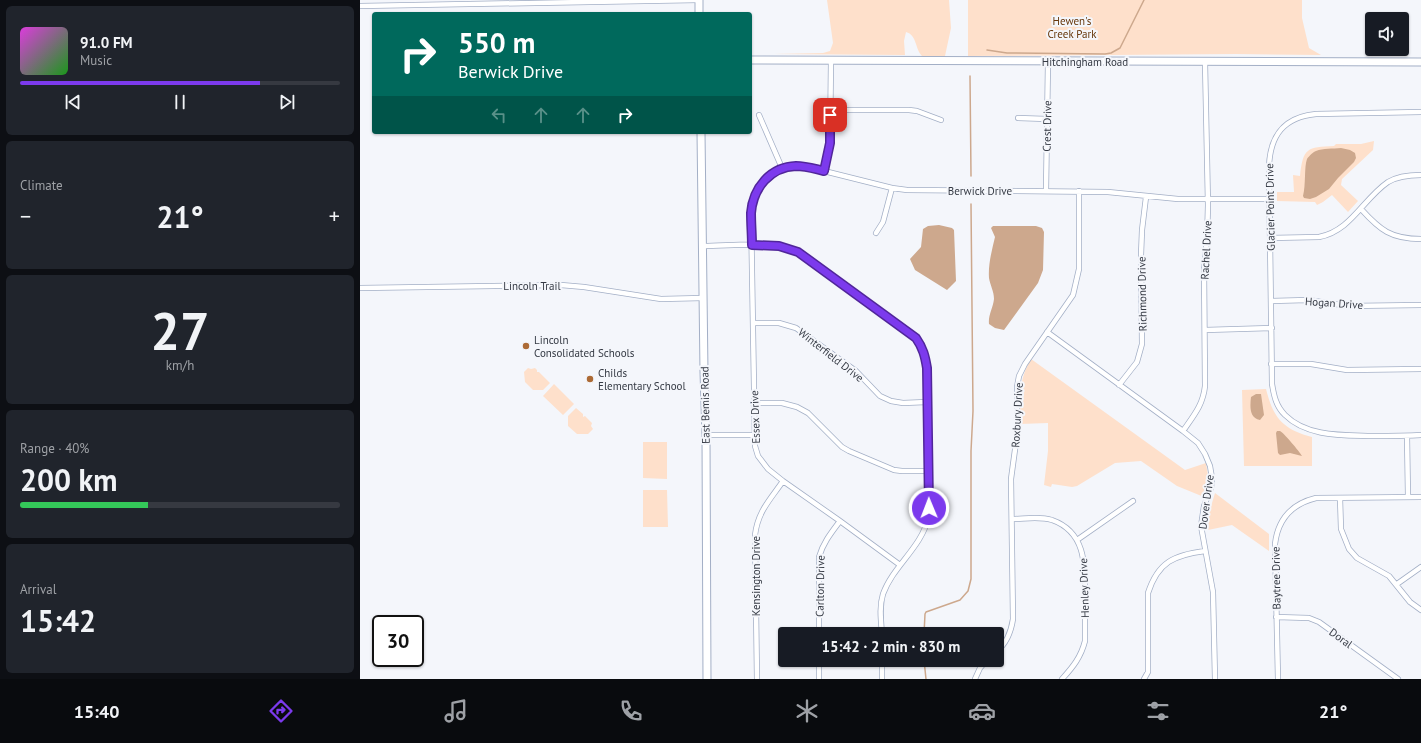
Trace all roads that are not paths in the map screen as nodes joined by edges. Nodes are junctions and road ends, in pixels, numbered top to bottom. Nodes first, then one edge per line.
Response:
1 (700, 0) edge
2 (360, 6) edge
3 (700, 12) edge
4 (752, 60) edge
5 (831, 60) junction
6 (1048, 62) junction
7 (1205, 62) junction
8 (1421, 62) edge
9 (830, 110) junction
10 (1421, 112) edge
11 (759, 116) dead end
12 (1018, 118) dead end
13 (1047, 119) junction
14 (941, 120) dead end
15 (701, 134) edge
16 (782, 168) junction
17 (824, 171) junction
18 (1421, 175) edge
19 (892, 188) junction
20 (1046, 191) junction
21 (1079, 191) junction
22 (1146, 197) junction
23 (1207, 199) junction
24 (1269, 199) junction
25 (1361, 209) junction
26 (876, 233) dead end
27 (1270, 238) junction
28 (1421, 239) edge
29 (752, 245) junction
30 (703, 246) junction
31 (360, 288) edge
32 (703, 298) junction
33 (1272, 301) junction
34 (1421, 305) edge
35 (753, 322) junction
36 (1272, 328) junction
37 (1205, 330) junction
38 (1047, 332) junction
39 (1272, 364) junction
40 (1421, 369) edge
41 (1119, 385) junction
42 (927, 402) junction
43 (754, 403) junction
44 (1183, 431) junction
45 (706, 435) junction
46 (754, 435) junction
47 (1421, 435) edge
48 (1407, 436) junction
49 (928, 471) junction
50 (783, 481) junction
51 (1408, 497) junction
52 (1421, 497) edge
53 (1340, 498) junction
54 (1133, 501) dead end
55 (1012, 519) junction
56 (840, 520) junction
57 (1076, 540) junction
58 (1205, 551) junction
59 (900, 565) junction
60 (1421, 567) edge
61 (1397, 584) junction
62 (1421, 610) edge
63 (1276, 617) junction
64 (819, 627) edge
65 (882, 627) edge
66 (1004, 644) edge
67 (819, 667) edge
68 (882, 667) edge
69 (981, 667) edge
70 (707, 679) edge
71 (757, 679) edge
72 (819, 679) edge
73 (882, 679) edge
74 (975, 679) edge
75 (1062, 679) edge
76 (1144, 679) edge
77 (1215, 679) edge
78 (1278, 679) edge
79 (1398, 679) edge

1 - 2 street
1 - 3 street
4 - 5 street, Hitchingham Road
5 - 6 street, Hitchingham Road
5 - 9 street
6 - 7 street, Hitchingham Road
6 - 13 street, Crest Drive
7 - 8 street, Hitchingham Road
7 - 23 street, Rachel Drive
9 - 14 street
9 - 17 street
10 - 24 street, Glacier Point Drive
11 - 16 street
12 - 13 street
13 - 20 street, Crest Drive
15 - 30 street, East Bemis Road
16 - 17 street, Berwick Drive
16 - 29 street
17 - 19 street, Berwick Drive
18 - 25 street
19 - 20 street, Berwick Drive
19 - 26 street
20 - 21 street, Berwick Drive
21 - 22 street, Berwick Drive
21 - 38 street, Roxbury Drive
22 - 23 street, Berwick Drive
22 - 41 street, Richmond Drive
23 - 24 street, Berwick Drive
23 - 37 street, Rachel Drive
24 - 27 street, Glacier Point Drive
25 - 27 street
25 - 28 street
27 - 33 street, Glacier Point Drive
29 - 30 street
29 - 35 street, Essex Drive
29 - 42 street
30 - 32 street, East Bemis Road
31 - 32 street, Lincoln Trail
32 - 45 street, East Bemis Road
33 - 34 street, Hogan Drive
33 - 36 street, Glacier Point Drive
35 - 42 street, Winterfield Drive
35 - 43 street, Essex Drive
36 - 37 street
36 - 39 street, Glacier Point Drive
37 - 44 street, Rachel Drive
38 - 41 street, Dover Drive
38 - 55 street, Roxbury Drive
39 - 40 street
39 - 48 street, Glacier Point Drive
41 - 44 street, Dover Drive
42 - 49 street
43 - 46 street, Essex Drive
43 - 49 street
44 - 58 street, Dover Drive
45 - 46 street
45 - 70 street, East Bemis Road
46 - 50 street, Essex Drive
47 - 48 street
48 - 51 street
49 - 59 street
50 - 56 street, Essex Drive
50 - 71 street, Kensington Drive
51 - 52 street, Baytree Drive
51 - 53 street, Baytree Drive
53 - 61 street
53 - 63 street, Baytree Drive
54 - 57 street
55 - 57 street, Henley Drive
55 - 66 street, Roxbury Drive
56 - 59 street, Essex Drive
56 - 64 street, Carlton Drive
57 - 75 street, Henley Drive
58 - 76 street
58 - 77 street, Dover Drive
59 - 65 street
60 - 61 street
61 - 62 street
63 - 78 street, Baytree Drive
63 - 79 street, Doral
67 - 72 street
68 - 73 street
69 - 74 street

